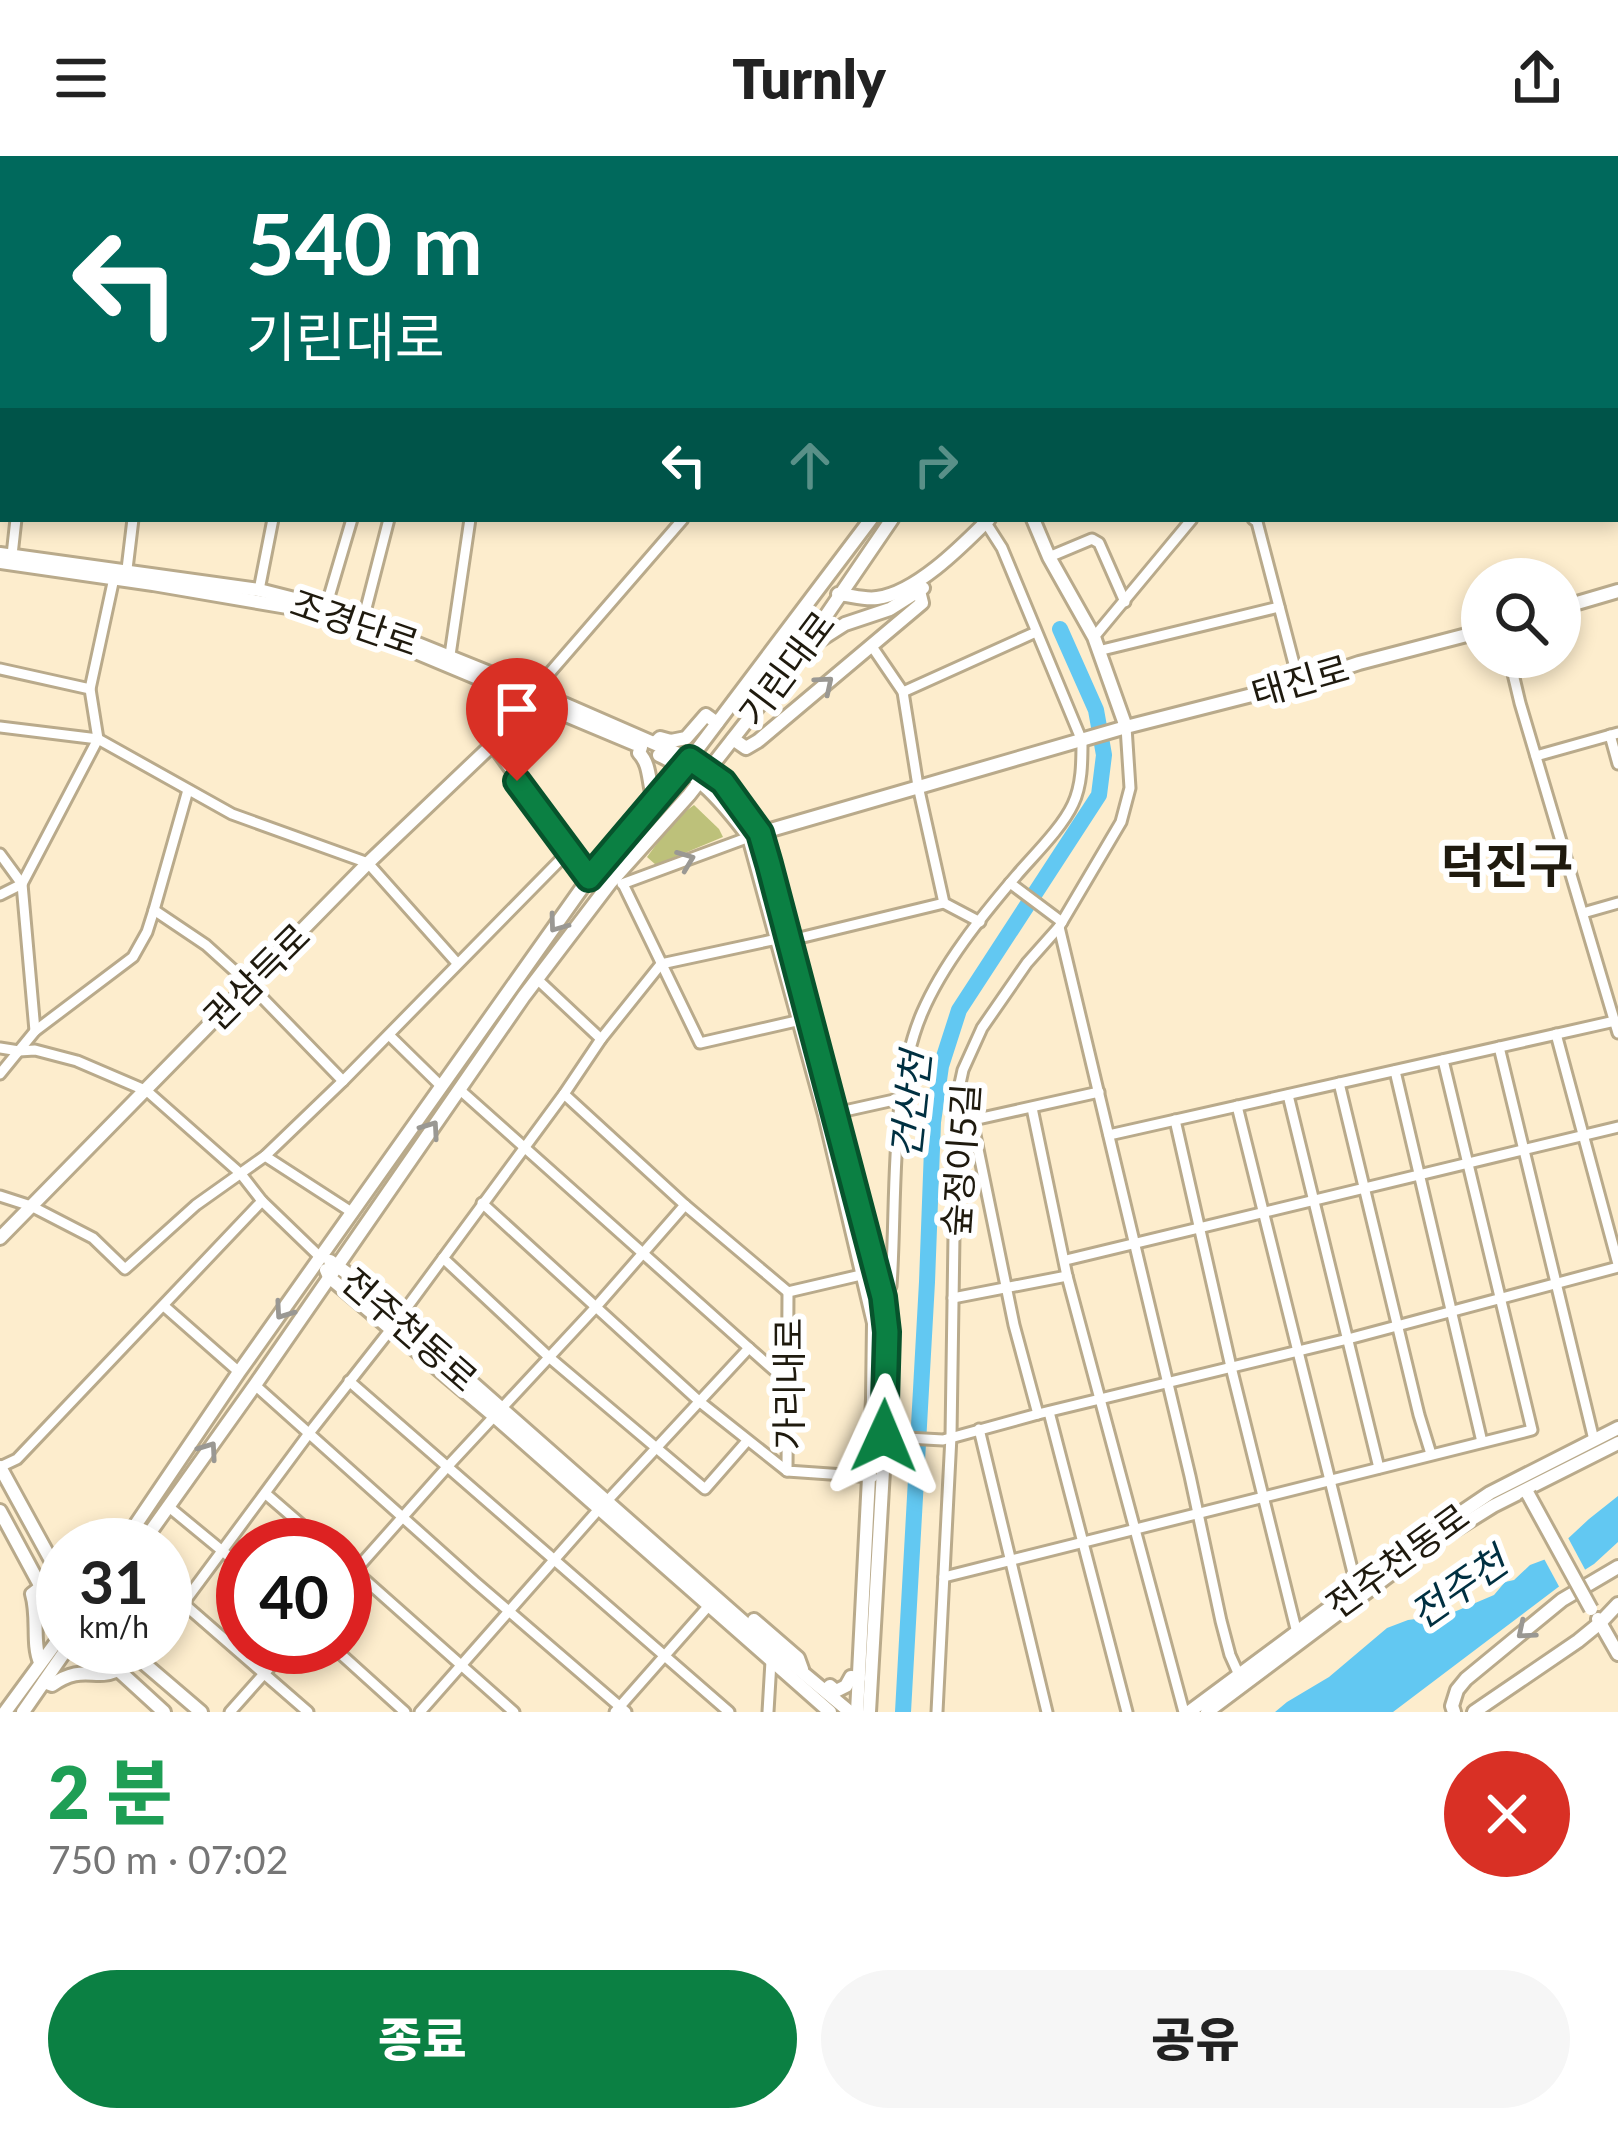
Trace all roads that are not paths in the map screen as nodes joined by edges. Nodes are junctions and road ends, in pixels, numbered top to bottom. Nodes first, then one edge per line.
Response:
1 (15, 522) edge
2 (133, 522) edge
3 (272, 522) edge
4 (351, 522) edge
5 (388, 522) edge
6 (470, 522) edge
7 (680, 522) edge
8 (869, 522) edge
9 (890, 522) edge
10 (987, 522) edge
11 (989, 522) edge
12 (1034, 522) edge
13 (1190, 522) edge
14 (1256, 522) edge
15 (4, 557) edge
16 (1049, 557) junction
17 (127, 569) junction
18 (926, 576) junction
19 (114, 578) junction
20 (259, 590) junction
21 (919, 591) junction
22 (1618, 591) edge
23 (841, 593) junction
24 (812, 602) junction
25 (1125, 602) junction
26 (1581, 602) edge
27 (326, 607) junction
28 (1279, 607) junction
29 (362, 620) junction
30 (1036, 632) junction
31 (1461, 636) edge
32 (1096, 644) junction
33 (871, 645) junction
34 (804, 648) junction
35 (450, 655) junction
36 (0, 669) edge
37 (1515, 678) edge
38 (1299, 682) junction
39 (90, 689) junction
40 (903, 692) junction
41 (532, 695) junction
42 (716, 723) junction
43 (0, 727) edge
44 (1122, 728) junction
45 (1614, 734) edge
46 (98, 739) junction
47 (733, 739) junction
48 (1085, 740) junction
49 (492, 745) junction
50 (647, 746) junction
51 (1536, 755) junction
52 (687, 764) junction
53 (1618, 764) edge
54 (704, 776) junction
55 (918, 786) junction
56 (188, 790) junction
57 (654, 799) junction
58 (754, 835) junction
59 (568, 852) junction
60 (0, 854) edge
61 (368, 863) junction
62 (589, 878) junction
63 (617, 883) junction
64 (22, 884) junction
65 (1013, 886) junction
66 (0, 896) edge
67 (944, 903) junction
68 (1618, 903) edge
69 (154, 910) junction
70 (1582, 913) junction
71 (980, 922) junction
72 (1061, 925) junction
73 (784, 940) junction
74 (457, 963) junction
75 (661, 964) junction
76 (537, 979) junction
77 (248, 983) junction
78 (805, 1019) junction
79 (1616, 1027) edge
80 (34, 1031) junction
81 (1556, 1034) junction
82 (388, 1035) junction
83 (601, 1040) junction
84 (1499, 1047) junction
85 (0, 1048) edge
86 (19, 1052) junction
87 (1443, 1060) junction
88 (1395, 1071) junction
89 (0, 1074) edge
90 (343, 1082) junction
91 (1339, 1083) junction
92 (442, 1087) junction
93 (459, 1089) junction
94 (147, 1091) junction
95 (1099, 1092) junction
96 (564, 1094) junction
97 (1288, 1094) junction
98 (903, 1098) junction
99 (1237, 1106) junction
100 (1032, 1108) junction
101 (830, 1114) junction
102 (972, 1120) junction
103 (1175, 1120) junction
104 (956, 1124) junction
105 (1618, 1127) edge
106 (1109, 1135) junction
107 (1583, 1136) junction
108 (524, 1146) junction
109 (1524, 1150) junction
110 (265, 1156) junction
111 (1468, 1163) junction
112 (241, 1174) junction
113 (1419, 1175) junction
114 (1365, 1188) junction
115 (0, 1196) edge
116 (1314, 1200) junction
117 (262, 1202) junction
118 (482, 1204) junction
119 (685, 1205) junction
120 (31, 1206) junction
121 (353, 1213) junction
122 (1263, 1213) junction
123 (1200, 1228) junction
124 (0, 1238) edge
125 (1135, 1243) junction
126 (642, 1252) junction
127 (321, 1258) junction
128 (443, 1258) junction
129 (1066, 1260) junction
130 (1618, 1266) edge
131 (333, 1271) junction
132 (870, 1273) junction
133 (1067, 1276) junction
134 (1557, 1285) junction
135 (1006, 1288) junction
136 (788, 1292) junction
137 (883, 1297) junction
138 (953, 1298) junction
139 (1502, 1298) junction
140 (164, 1306) junction
141 (595, 1308) junction
142 (1452, 1311) junction
143 (395, 1324) junction
144 (1398, 1326) junction
145 (1348, 1339) junction
146 (749, 1348) junction
147 (1296, 1352) junction
148 (550, 1358) junction
149 (1231, 1367) junction
150 (239, 1372) junction
151 (789, 1374) junction
152 (349, 1381) junction
153 (1169, 1384) junction
154 (255, 1385) junction
155 (1100, 1399) junction
156 (700, 1402) junction
157 (498, 1412) junction
158 (1044, 1413) junction
159 (1618, 1428) edge
160 (979, 1429) junction
161 (310, 1432) junction
162 (882, 1436) junction
163 (947, 1438) junction
164 (1594, 1440) junction
165 (747, 1441) junction
166 (1483, 1442) junction
167 (1618, 1442) edge
168 (657, 1449) junction
169 (1431, 1454) junction
170 (448, 1466) junction
171 (0, 1467) edge
172 (1379, 1468) junction
173 (787, 1471) junction
174 (875, 1477) junction
175 (1329, 1480) junction
176 (1524, 1487) junction
177 (266, 1494) junction
178 (1264, 1497) junction
179 (603, 1505) junction
180 (169, 1507) junction
181 (0, 1511) edge
182 (1198, 1514) junction
183 (140, 1518) edge
184 (161, 1518) edge
185 (248, 1518) edge
186 (294, 1518) edge
187 (404, 1518) junction
188 (36, 1525) edge
189 (1136, 1530) junction
190 (1083, 1542) junction
191 (216, 1545) edge
192 (372, 1553) edge
193 (554, 1559) junction
194 (216, 1561) edge
195 (1012, 1561) junction
196 (1618, 1567) edge
197 (688, 1571) junction
198 (944, 1577) junction
199 (36, 1578) edge
200 (372, 1586) edge
201 (1357, 1588) junction
202 (192, 1593) edge
203 (712, 1602) junction
204 (1618, 1604) edge
205 (508, 1610) junction
206 (192, 1611) edge
207 (1600, 1623) junction
208 (1297, 1633) junction
209 (664, 1654) junction
210 (1618, 1654) edge
211 (771, 1661) junction
212 (462, 1666) junction
213 (36, 1667) edge
214 (49, 1674) edge
215 (71, 1674) edge
216 (120, 1674) edge
217 (156, 1674) edge
218 (363, 1674) edge
219 (265, 1675) junction
220 (805, 1676) junction
221 (1239, 1676) junction
222 (859, 1678) junction
223 (44, 1682) junction
224 (825, 1692) junction
225 (4, 1708) edge
226 (620, 1710) edge
227 (23, 1712) edge
228 (164, 1712) edge
229 (201, 1712) edge
230 (230, 1712) edge
231 (308, 1712) edge
232 (405, 1712) edge
233 (420, 1712) edge
234 (514, 1712) edge
235 (729, 1712) edge
236 (767, 1712) edge
237 (830, 1712) edge
238 (853, 1712) edge
239 (869, 1712) edge
240 (938, 1712) edge
241 (1046, 1712) edge
242 (1127, 1712) edge
243 (1187, 1712) edge
244 (1207, 1712) edge
245 (1454, 1712) edge
246 (1474, 1712) edge

1 - 15 street
2 - 17 street
3 - 20 street
4 - 27 street
5 - 29 street
6 - 35 street
7 - 41 street, 권삼득로
8 - 24 street, 기린대로
9 - 23 street, 기린대로
10 - 18 street
11 - 30 street
12 - 16 street
13 - 25 street
14 - 28 street
15 - 17 street, 조경단로
15 - 19 street, 조경단로
16 - 25 street
16 - 32 street
17 - 19 street
17 - 20 street, 조경단로
18 - 21 street
18 - 23 street
19 - 39 street
19 - 41 street, 조경단로
20 - 27 street, 조경단로
21 - 33 street
21 - 34 street
22 - 26 street
23 - 24 street
23 - 34 street, 기린대로
24 - 42 street, 기린대로
25 - 32 street
27 - 29 street, 조경단로
28 - 32 street
28 - 38 street
29 - 35 street, 조경단로
30 - 40 street
30 - 48 street
31 - 38 street, 태진로
32 - 44 street
33 - 40 street
47 -> 33 street
34 - 47 street, 기린대로
35 - 41 street, 조경단로
36 - 39 street
37 - 51 street
38 - 44 street, 태진로
39 - 46 street
40 - 55 street
41 - 49 street, 권삼득로
41 - 50 street, 조경단로
42 - 50 street
42 - 52 street, 기린대로
43 - 46 street
44 - 48 street, 태진로
44 - 72 street, 숲정이5길
45 - 51 street
45 - 53 street
46 - 56 street
46 - 64 street
47 - 54 street, 기린대로
48 - 55 street
48 - 65 street
49 - 59 street
49 - 61 street, 권삼득로
50 - 52 street, 조경단로
50 - 57 street
51 - 70 street
52 - 54 street
52 - 57 street, 기린대로
54 - 58 street
54 - 63 street, 기린대로
55 - 58 street
55 - 67 street
56 - 61 street
56 - 69 street
57 - 62 street, 기린대로
63 -> 58 street
58 - 73 street
59 - 62 street
59 - 74 street
60 - 64 street
61 - 74 street
61 - 77 street, 권삼득로
62 -> 92 street, 기린대로
63 - 75 street
63 - 76 street, 기린대로
64 - 66 street
64 - 80 street
65 - 71 street
65 - 72 street
67 - 71 street
67 - 73 street
68 - 70 street
69 - 77 street
69 - 80 street
70 - 79 street
71 - 98 street
72 - 95 street
72 - 104 street, 숲정이5길
73 - 75 street
73 - 78 street
74 - 82 street
75 - 78 street
75 - 83 street
76 - 83 street
76 - 93 street, 기린대로
77 - 90 street
77 - 94 street, 권삼득로
78 - 101 street
79 - 81 street
80 - 86 street
81 - 84 street
81 - 107 street
82 - 90 street
82 - 92 street
83 - 96 street
84 - 87 street
84 - 109 street
85 - 86 street
86 - 89 street
86 - 94 street
87 - 88 street
87 - 111 street
88 - 91 street
88 - 113 street
90 - 110 street
91 - 97 street
91 - 114 street
92 - 121 street, 기린대로
93 - 108 street
131 -> 93 street, 기린대로
94 - 112 street
94 - 120 street, 권삼득로
95 - 100 street
95 - 106 street
96 - 108 street
96 - 119 street
97 - 99 street
97 - 116 street
98 - 101 street
98 - 137 street
99 - 103 street
99 - 122 street
100 - 102 street
100 - 129 street
101 - 132 street
102 - 104 street
102 - 135 street
103 - 106 street
103 - 123 street
104 - 138 street, 숲정이5길
105 - 107 street
106 - 125 street
107 - 109 street
107 - 130 street
108 - 118 street
108 - 126 street
109 - 111 street
109 - 134 street
110 - 112 street
110 - 121 street
111 - 113 street
111 - 139 street
112 - 117 street
112 - 120 street
113 - 114 street
113 - 142 street
114 - 116 street
114 - 144 street
115 - 120 street
116 - 122 street
116 - 145 street
117 - 127 street
117 - 140 street
118 - 128 street
118 - 141 street
119 - 126 street
119 - 136 street
120 - 124 street, 권삼득로
121 - 127 street, 기린대로
122 - 123 street
122 - 147 street
123 - 125 street
123 - 149 street
125 - 129 street
125 - 153 street
126 - 141 street
126 - 146 street
127 - 131 street, 전주천동로
127 -> 150 street, 기린대로
128 - 143 street
128 - 148 street
129 - 133 street
130 - 134 street
131 - 143 street, 전주천동로
131 - 154 street, 기린대로
132 - 136 street, 가리내로
132 - 137 street
132 - 162 street
133 - 135 street
133 - 155 street
134 - 139 street
134 - 164 street
135 - 138 street
135 - 158 street
136 - 151 street, 가리내로
137 - 162 street
138 - 163 street, 숲정이5길
139 - 142 street
139 - 166 street
140 - 150 street
140 - 171 street
141 - 148 street
141 - 156 street
142 - 144 street
142 - 166 street
143 - 152 street
143 - 157 street, 전주천동로
144 - 145 street
144 - 169 street
145 - 147 street
145 - 172 street
146 - 151 street
146 - 156 street
147 - 149 street
147 - 175 street
148 - 157 street
148 - 168 street
149 - 153 street
149 - 178 street
150 - 183 street, 기린대로
151 - 173 street, 가리내로
152 - 161 street
152 - 170 street
153 - 155 street
153 - 182 street
154 - 161 street
180 -> 154 street, 기린대로
155 - 158 street
155 - 189 street
156 - 165 street
156 - 168 street
157 - 170 street
157 - 179 street, 전주천동로
158 - 160 street
158 - 190 street
159 - 164 street, 전주천동로
160 - 163 street
160 - 195 street
161 - 177 street
161 - 187 street
162 - 163 street
162 - 174 street
163 - 198 street, 숲정이5길
164 - 176 street, 전주천동로
165 - 168 street
165 - 173 street
166 - 169 street
167 - 176 street, 전주천동로
168 - 179 street
169 - 172 street
170 - 187 street
170 - 193 street
171 - 188 street
172 - 175 street
173 - 174 street, 가리내로
174 - 222 street
174 - 239 street
175 - 178 street
175 - 201 street
176 - 201 street, 전주천동로
176 - 207 street, bridge
176 - 244 street, 전주천동로
177 - 185 street
177 - 186 street
178 - 182 street
178 - 208 street
179 - 193 street
179 - 197 street, 전주천동로
179 - 203 street, 전주천동로
180 - 184 street, 기린대로
180 - 191 street
181 - 199 street
182 - 189 street
182 - 221 street
187 - 192 street
187 - 205 street
189 - 190 street
189 - 243 street
190 - 195 street
190 - 242 street
193 - 205 street
193 - 209 street
194 - 202 street
195 - 198 street
195 - 241 street
196 -> 245 street
197 - 203 street, 전주천동로
197 - 220 street
198 - 240 street, 숲정이5길
200 - 212 street
201 - 208 street, 전주천동로
203 - 209 street
203 - 211 street, 전주천동로
203 - 220 street, 전주천동로
204 - 207 street
205 - 212 street
205 - 226 street
206 - 219 street
207 - 210 street
207 - 246 street
208 - 221 street, 전주천동로
209 - 226 street
209 - 235 street
211 - 236 street
211 - 237 street, 전주천동로
212 - 233 street
212 - 234 street
213 - 225 street
214 - 223 street
215 - 223 street
216 - 228 street
217 - 229 street
218 - 232 street
219 - 230 street
219 - 231 street
220 - 224 street, 전주천동로
221 - 243 street, 전주천동로
222 - 224 street
222 - 238 street
223 - 227 street
224 - 238 street, 전주천동로

